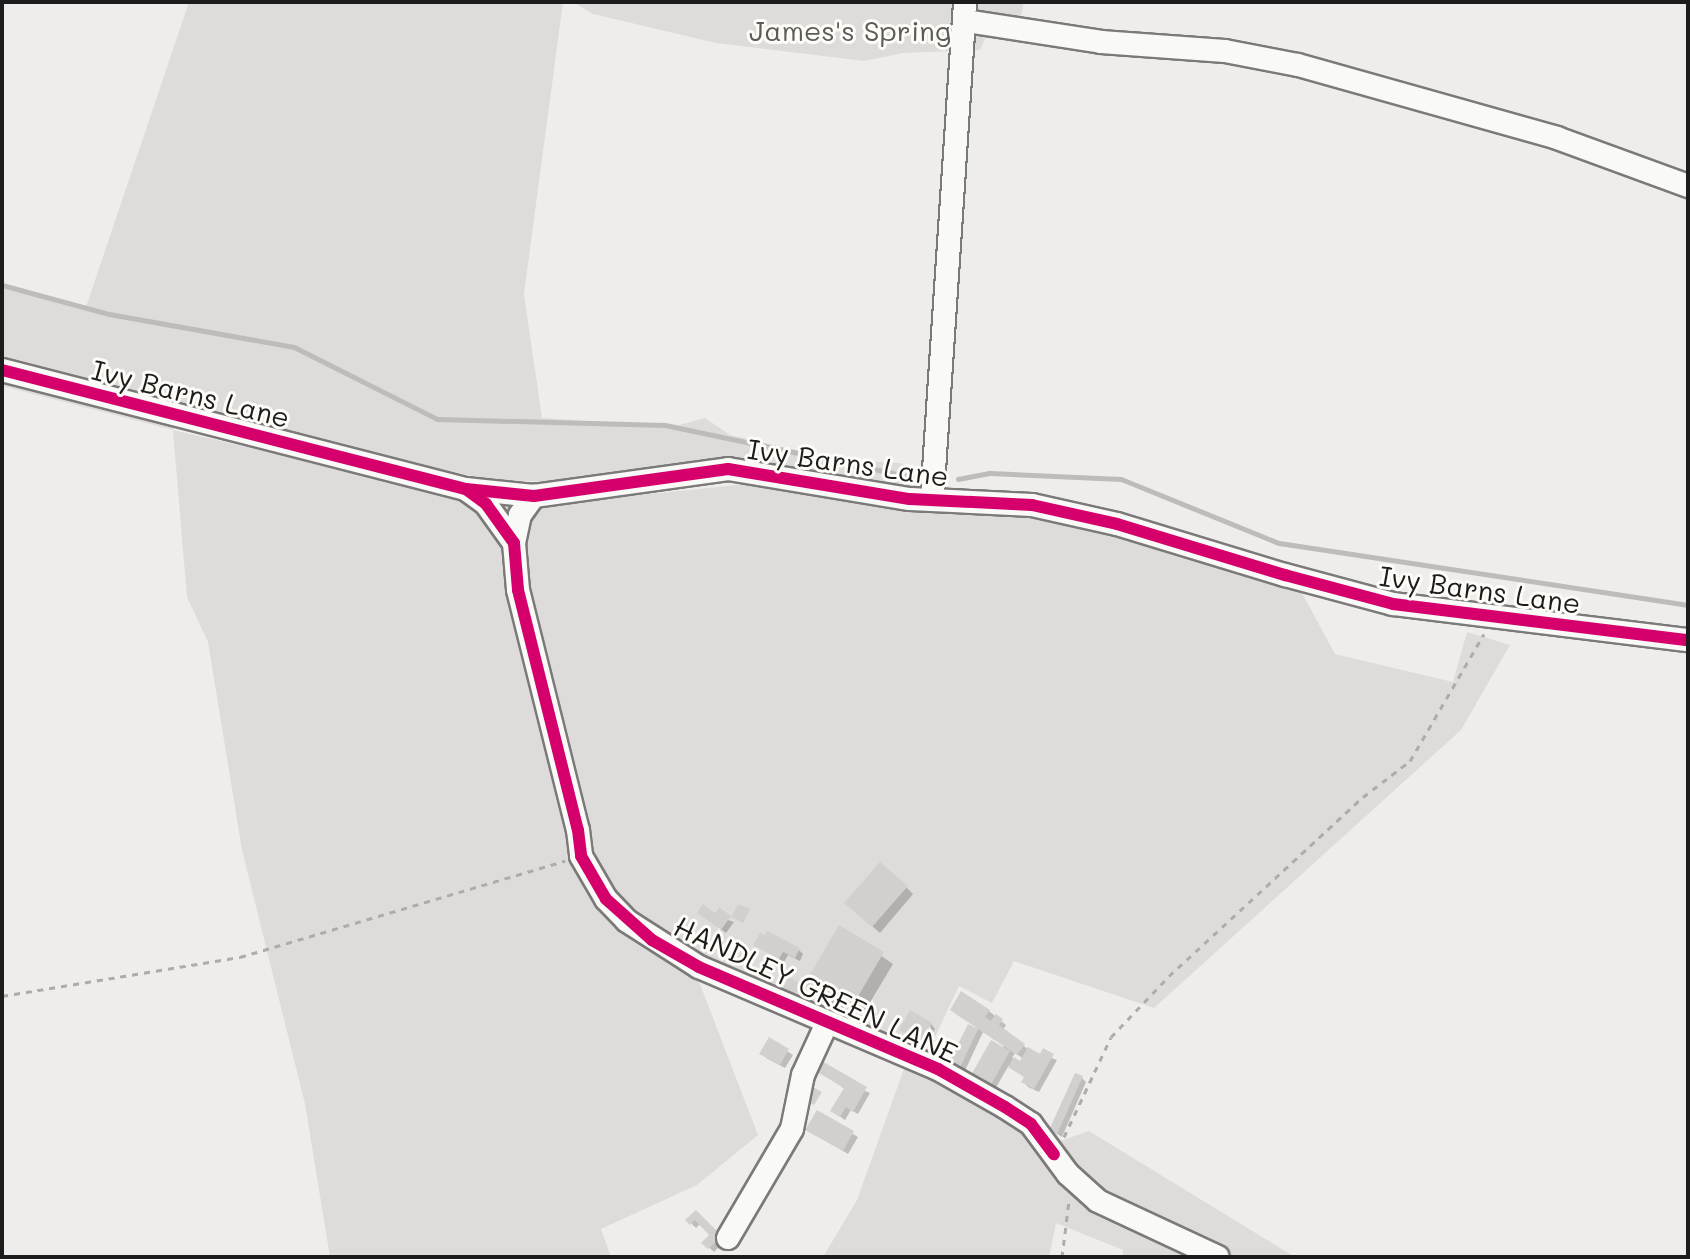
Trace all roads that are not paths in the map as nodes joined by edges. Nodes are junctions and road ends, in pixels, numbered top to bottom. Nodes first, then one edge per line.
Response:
1 (966, 11) edge
2 (1688, 186) edge
3 (2, 370) edge
4 (466, 489) junction
5 (534, 496) junction
6 (932, 500) junction
7 (514, 543) junction
8 (1688, 640) edge
9 (827, 1023) junction
10 (728, 1238) dead end
11 (1218, 1257) edge

1 - 2 street
1 - 6 street
3 - 4 street, Ivy Barns Lane
4 - 5 street, Ivy Barns Lane
4 - 7 street
5 - 6 street, Ivy Barns Lane
5 - 7 street, HANDLEY GREEN LANE
6 - 8 street, Ivy Barns Lane
7 - 9 street, HANDLEY GREEN LANE
9 - 10 street
9 - 11 street, HANDLEY GREEN LANE

